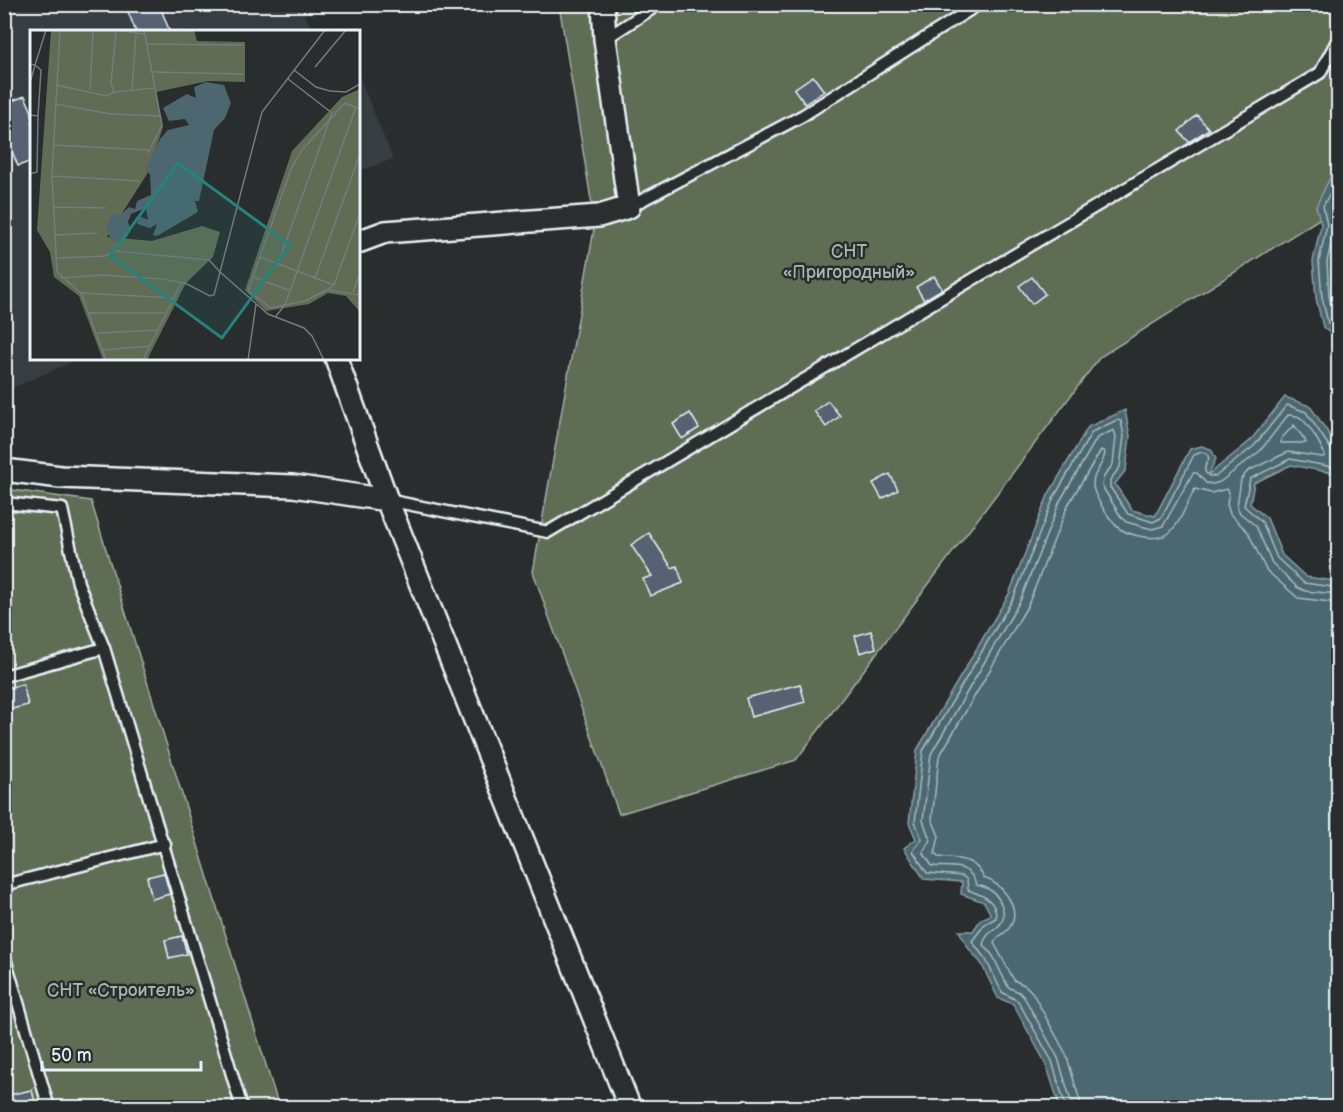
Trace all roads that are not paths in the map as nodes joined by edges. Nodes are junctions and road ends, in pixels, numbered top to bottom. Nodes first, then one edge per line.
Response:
1 (603, 4) edge
2 (659, 4) edge
3 (979, 4) edge
4 (605, 39) junction
5 (1338, 39) edge
6 (629, 207) junction
7 (360, 241) edge
8 (337, 360) edge
9 (4, 470) edge
10 (387, 500) junction
11 (4, 503) edge
12 (104, 648) junction
13 (4, 676) edge
14 (165, 844) junction
15 (4, 885) edge
16 (4, 955) edge
17 (48, 1107) edge
18 (242, 1107) edge
19 (630, 1107) edge

1 - 4 street
2 - 4 lane
3 - 6 lane
4 - 6 street
5 - 10 lane
6 - 7 street
8 - 10 street
9 - 10 street
10 - 19 street
11 - 12 lane
12 - 13 lane
12 - 14 lane
14 - 15 lane
14 - 18 lane
16 - 17 lane

